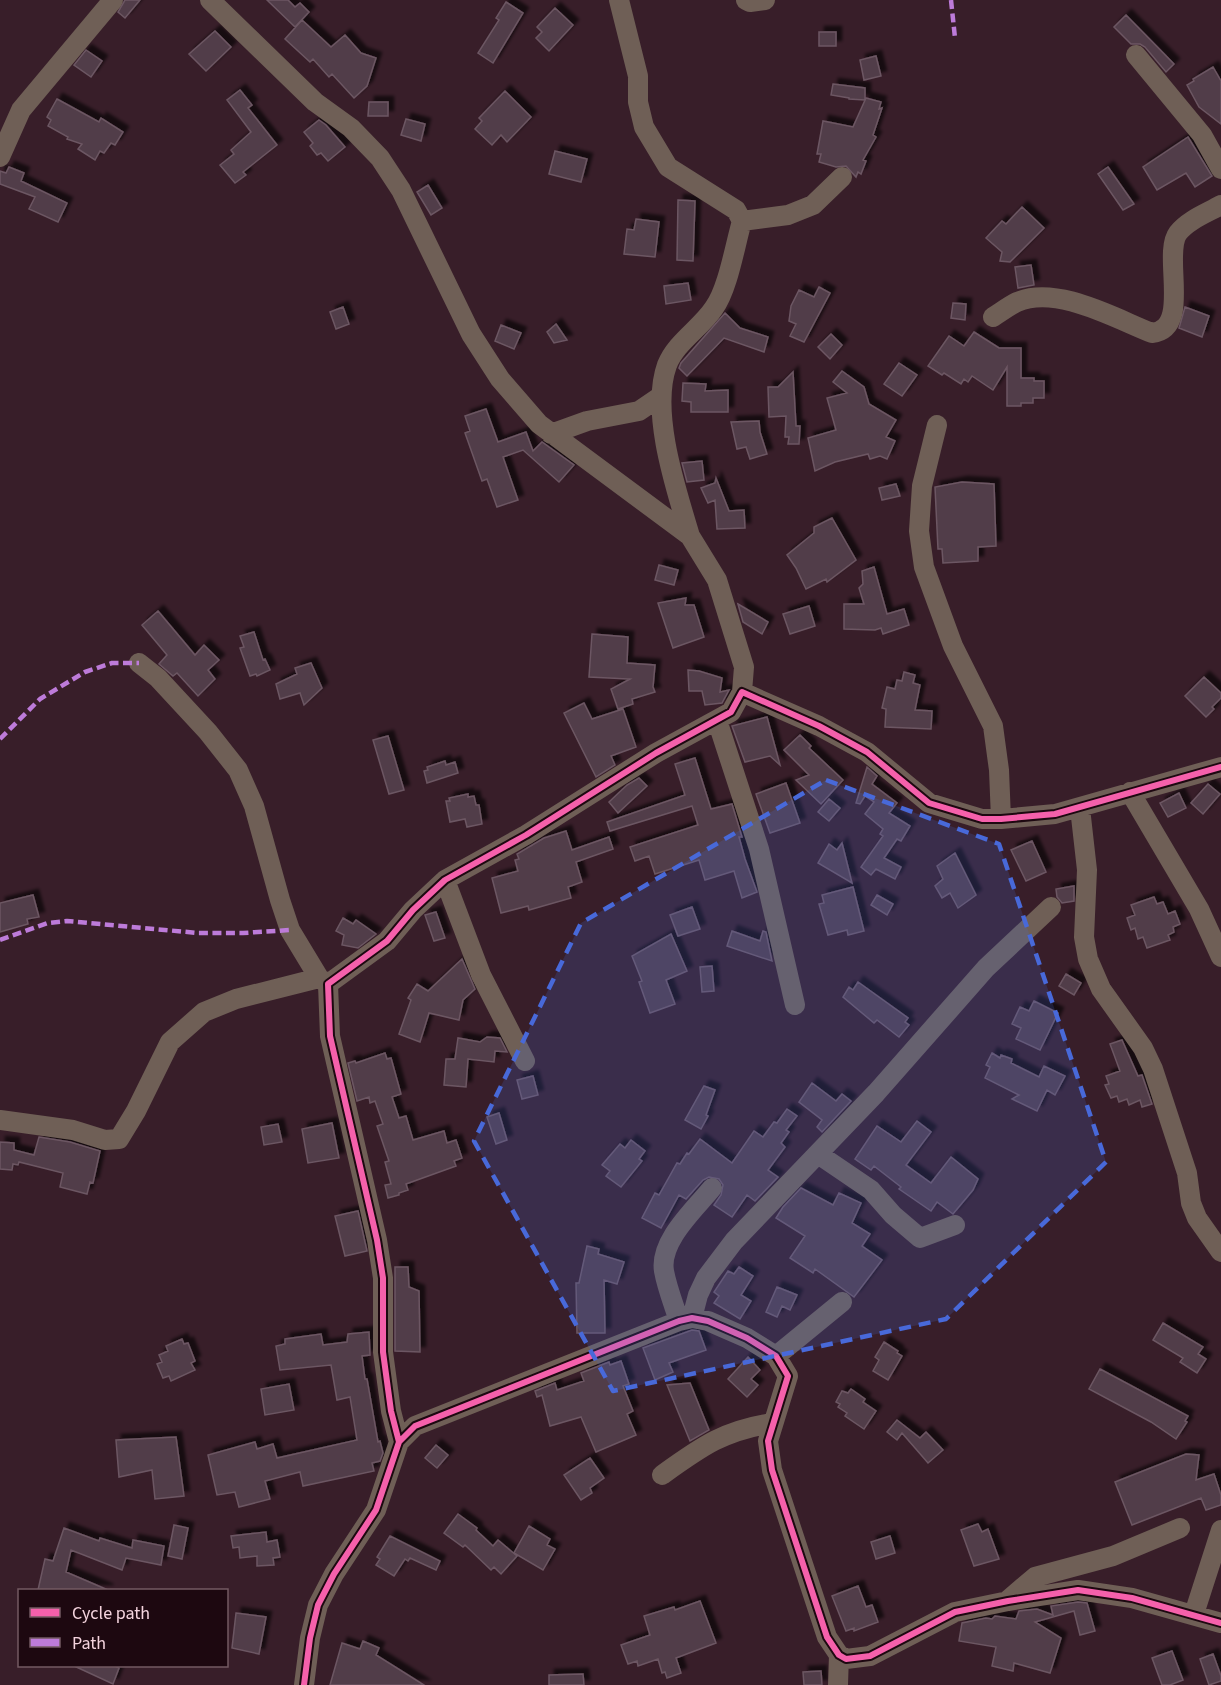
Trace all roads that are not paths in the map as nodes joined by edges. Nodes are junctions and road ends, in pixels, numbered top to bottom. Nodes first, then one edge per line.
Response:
1 (113, 0) edge
2 (210, 0) edge
3 (619, 0) edge
4 (746, 0) edge
5 (765, 0) edge
6 (1136, 55) dead end
7 (0, 157) edge
8 (1221, 169) edge
9 (842, 177) dead end
10 (1221, 206) edge
11 (742, 221) junction
12 (993, 317) dead end
13 (661, 396) junction
14 (937, 425) dead end
15 (551, 434) junction
16 (690, 536) junction
17 (139, 663) dead end
18 (742, 692) junction
19 (717, 720) junction
20 (1221, 767) edge
21 (1130, 792) junction
22 (1080, 808) junction
23 (1001, 819) junction
24 (445, 880) junction
25 (1051, 907) dead end
26 (1221, 957) edge
27 (323, 981) junction
28 (795, 1005) dead end
29 (525, 1061) dead end
30 (0, 1120) edge
31 (818, 1154) junction
32 (712, 1188) dead end
33 (955, 1225) dead end
34 (1221, 1252) edge
35 (842, 1302) dead end
36 (685, 1320) junction
37 (776, 1356) junction
38 (773, 1423) junction
39 (399, 1442) junction
40 (662, 1475) dead end
41 (1180, 1528) dead end
42 (1221, 1530) edge
43 (1008, 1601) junction
44 (1194, 1614) junction
45 (1221, 1623) edge
46 (839, 1655) junction
47 (304, 1685) edge
48 (838, 1685) edge

1 - 7 street
2 - 15 street
3 - 11 street
4 - 5 street
6 - 8 street
9 - 11 street
10 - 12 street
11 - 13 street
13 - 15 street
13 - 16 street
14 - 23 street
15 - 16 street
16 - 18 street
17 - 27 street
18 - 19 street
18 - 23 street
19 - 24 street
19 - 28 street
20 - 21 street
21 - 22 street
21 - 26 street
22 - 23 street
22 - 34 street
24 - 27 street
24 - 29 street
25 - 31 street
27 - 30 street
27 - 39 street
31 - 33 street
31 - 36 street
32 - 36 street
35 - 37 street
36 - 37 street
36 - 39 street
37 - 38 street
38 - 40 street
38 - 46 street
39 - 47 street
41 - 43 street
42 - 44 street
43 - 44 street
43 - 46 street
44 - 45 street
46 - 48 street

